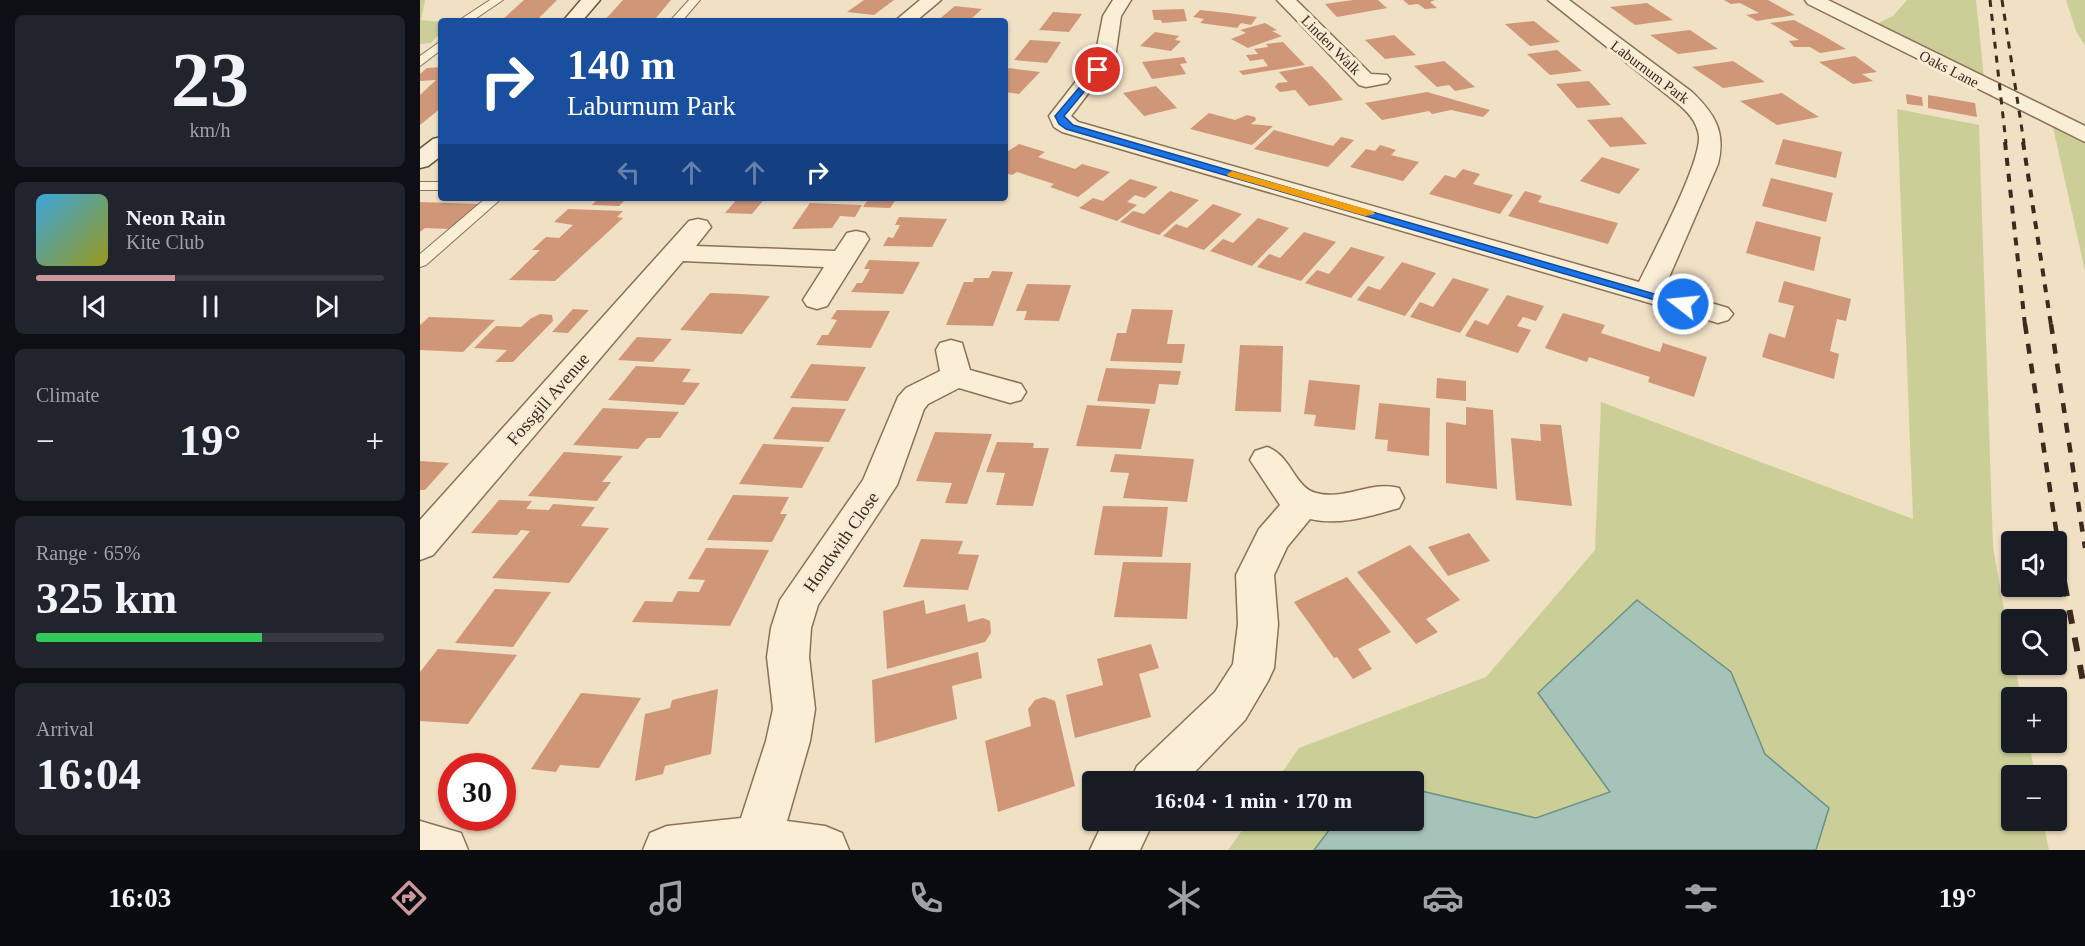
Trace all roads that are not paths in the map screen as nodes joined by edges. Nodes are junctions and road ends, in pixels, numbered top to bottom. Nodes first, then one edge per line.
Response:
1 (498, 0) edge
2 (591, 0) edge
3 (695, 0) edge
4 (932, 0) edge
5 (1122, 0) edge
6 (1286, 0) edge
7 (1557, 0) edge
8 (1814, 0) edge
9 (469, 18) edge
10 (576, 18) edge
11 (679, 18) edge
12 (908, 18) edge
13 (438, 47) edge
14 (420, 62) edge
15 (1380, 79) dead end
16 (2085, 135) edge
17 (438, 146) edge
18 (420, 161) edge
19 (420, 186) edge
20 (438, 186) edge
21 (491, 201) edge
22 (698, 227) dead end
23 (675, 253) junction
24 (420, 262) edge
25 (1648, 294) junction
26 (817, 300) dead end
27 (1718, 314) dead end
28 (1010, 392) dead end
29 (1268, 460) dead end
30 (1386, 498) dead end
31 (1303, 503) junction
32 (420, 545) edge
33 (1164, 771) edge
34 (1125, 831) edge
35 (758, 840) junction
36 (420, 845) edge
37 (444, 850) edge
38 (667, 850) edge
39 (825, 850) edge
40 (1114, 850) edge

1 - 9 lane
2 - 10 street
3 - 11 lane
4 - 12 street
5 - 25 street
6 - 15 street, Linden Walk
7 - 25 street, Laburnum Park
8 - 16 street, Oaks Lane
13 - 14 lane
17 - 18 street
19 - 20 lane
21 - 24 lane
22 - 23 street, Fossgill Avenue
23 - 26 street
23 - 32 street, Fossgill Avenue
25 - 27 street
28 - 35 street, Hondwith Close
29 - 31 street
30 - 31 street
31 - 33 street
34 - 40 street
35 - 38 street
35 - 39 street
36 - 37 street

